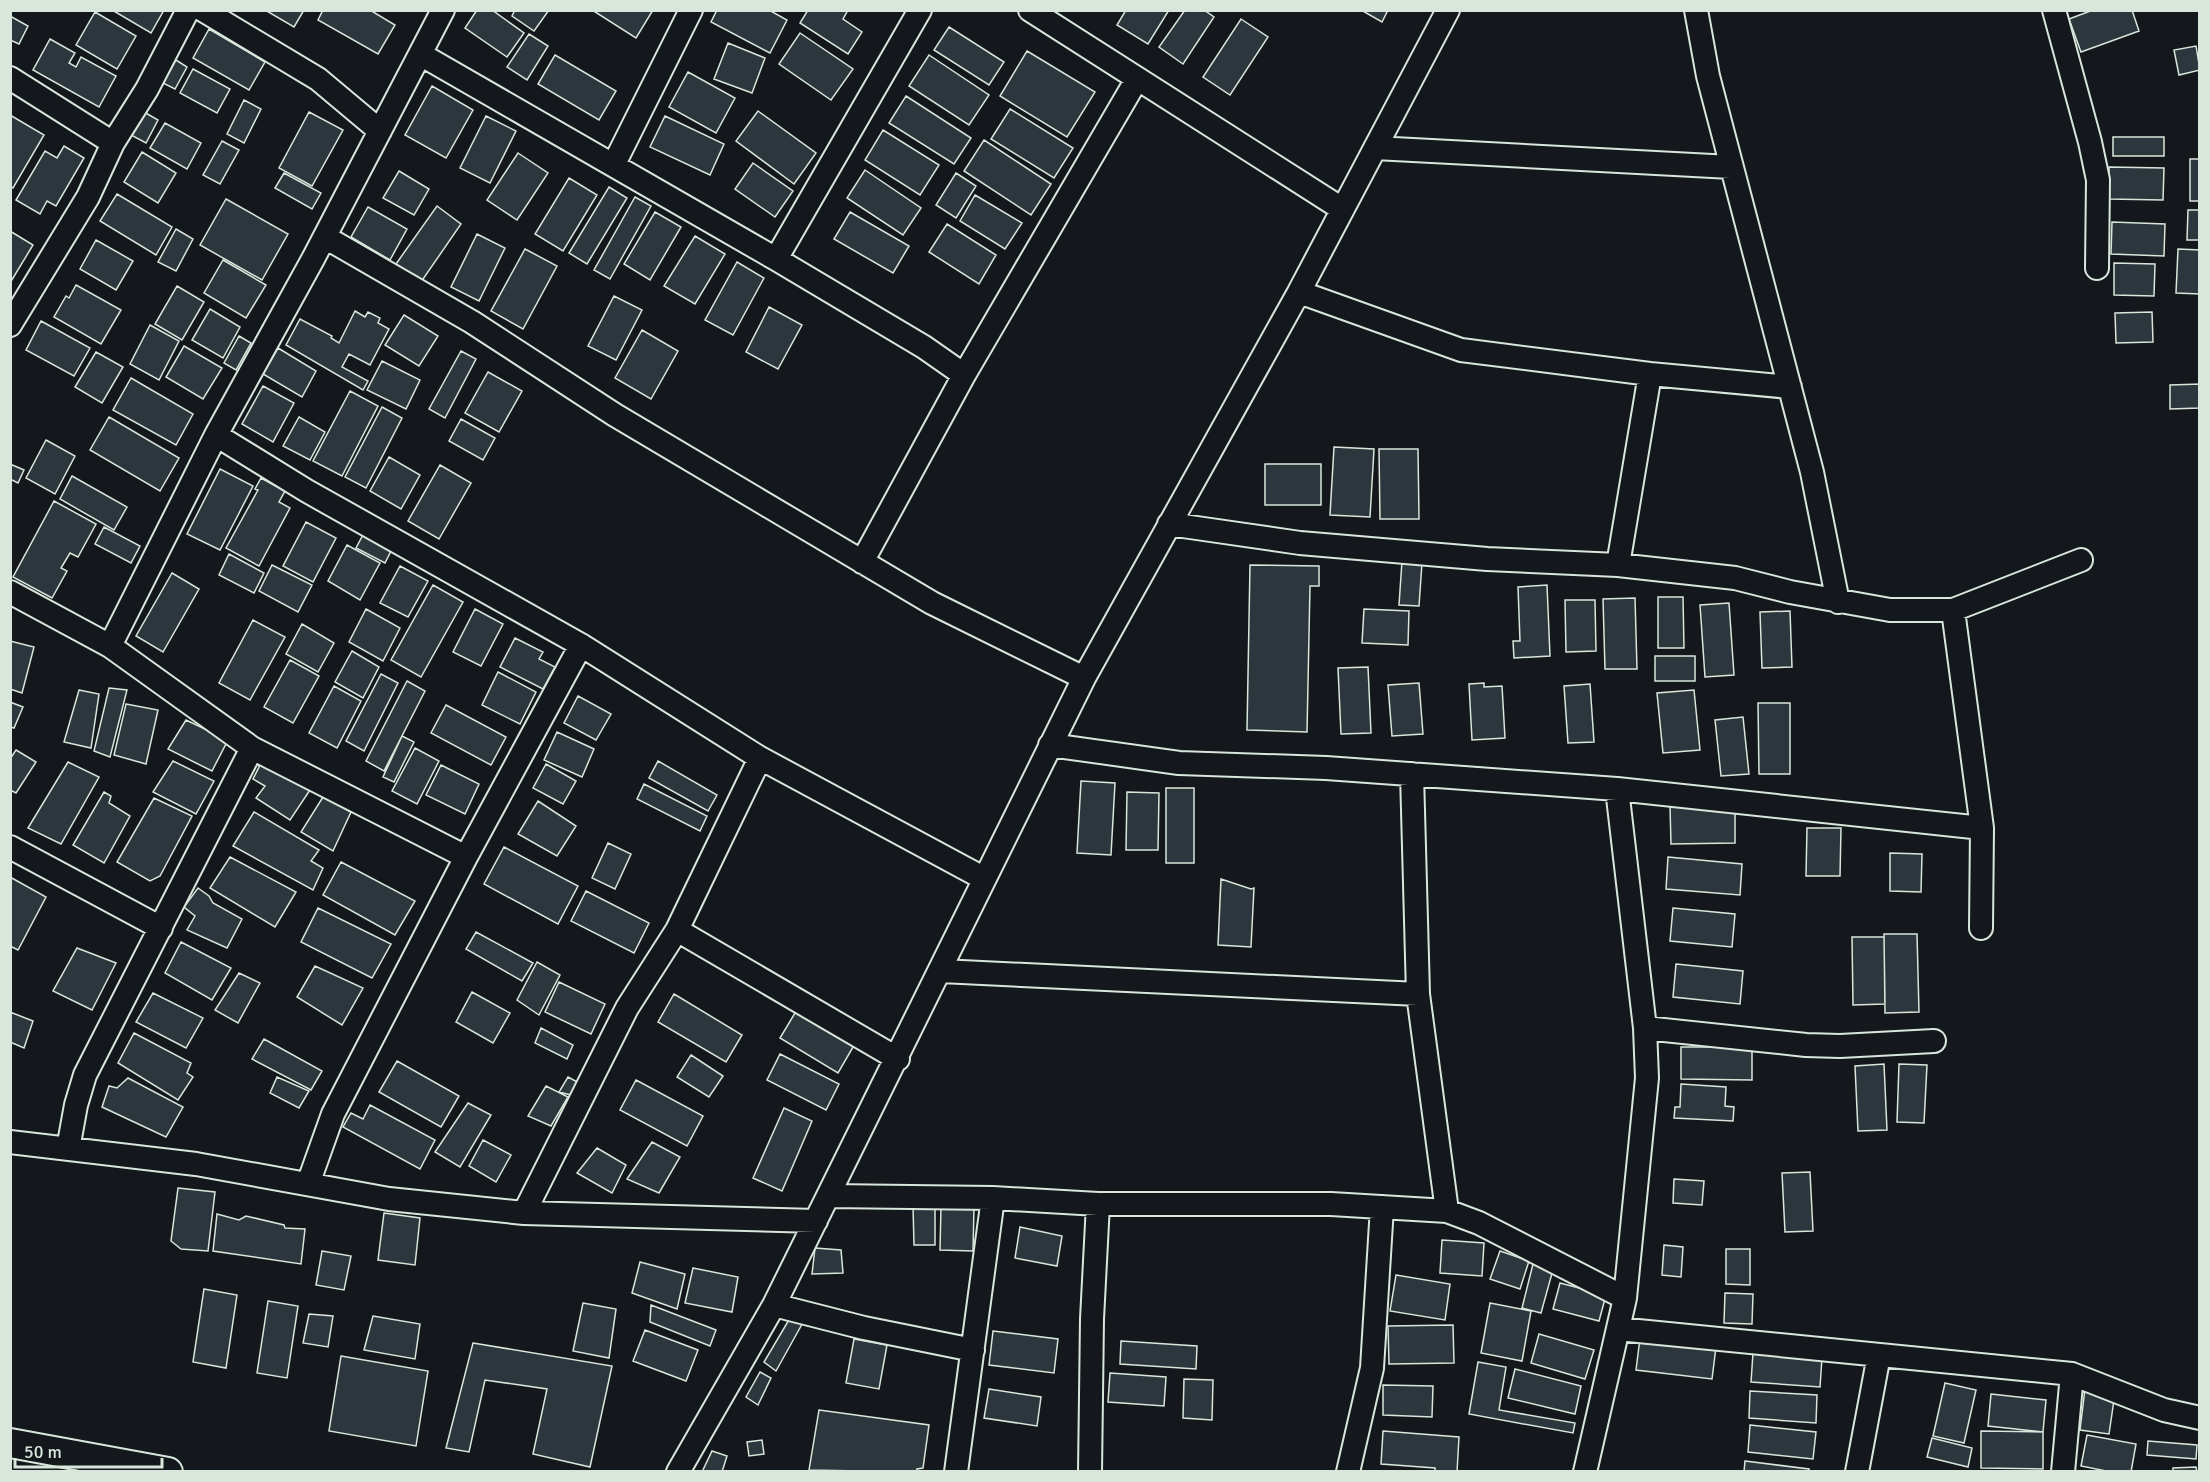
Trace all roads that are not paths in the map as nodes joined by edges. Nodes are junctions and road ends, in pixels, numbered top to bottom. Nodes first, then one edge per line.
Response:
1 (189, 10) edge
2 (203, 10) edge
3 (443, 10) edge
4 (691, 10) edge
5 (920, 10) edge
6 (1030, 10) edge
7 (1448, 10) edge
8 (1696, 10) edge
9 (2054, 10) edge
10 (420, 54) junction
11 (10, 78) edge
12 (1137, 79) junction
13 (380, 131) junction
14 (113, 143) junction
15 (1375, 148) junction
16 (614, 164) junction
17 (1731, 167) junction
18 (1342, 209) junction
19 (325, 237) junction
20 (776, 259) junction
21 (2097, 268) dead end
22 (1299, 292) junction
23 (10, 325) edge
24 (1650, 374) junction
25 (964, 375) junction
26 (1790, 387) junction
27 (216, 435) junction
28 (1169, 524) junction
29 (2081, 560) dead end
30 (862, 562) junction
31 (1618, 565) junction
32 (10, 592) edge
33 (1838, 602) junction
34 (1953, 610) junction
35 (581, 645) junction
36 (110, 646) junction
37 (1084, 678) junction
38 (1050, 745) junction
39 (252, 748) junction
40 (760, 758) junction
41 (1412, 774) junction
42 (1617, 789) junction
43 (1982, 828) junction
44 (10, 847) edge
45 (466, 857) junction
46 (983, 878) junction
47 (161, 928) junction
48 (1981, 928) dead end
49 (678, 930) junction
50 (941, 970) junction
51 (1418, 994) junction
52 (1645, 1028) junction
53 (1934, 1041) dead end
54 (898, 1059) junction
55 (10, 1142) edge
56 (68, 1149) junction
57 (308, 1184) junction
58 (829, 1196) junction
59 (993, 1198) junction
60 (1098, 1204) junction
61 (1382, 1208) junction
62 (1447, 1211) junction
63 (524, 1213) junction
64 (816, 1221) junction
65 (1625, 1298) junction
66 (774, 1305) junction
67 (1618, 1329) junction
68 (973, 1350) junction
69 (1879, 1355) junction
70 (2072, 1374) junction
71 (2199, 1418) edge
72 (10, 1443) edge
73 (168, 1472) edge
74 (678, 1472) edge
75 (956, 1472) edge
76 (1090, 1472) edge
77 (1348, 1472) edge
78 (1585, 1472) edge
79 (1857, 1472) edge
80 (2063, 1472) edge

1 - 14 street
2 - 13 street
3 - 10 street
4 - 16 street
5 - 20 street
6 - 12 street
7 - 15 street
8 - 17 street
9 - 21 street
10 - 13 street
10 - 16 street
11 - 14 street
12 - 18 street
12 - 25 street
13 - 19 street
14 - 23 street
15 - 17 street
15 - 18 street
16 - 20 street
17 - 26 street
18 - 22 street
19 - 27 street
19 - 30 street
20 - 25 street
22 - 24 street
22 - 28 street
24 - 26 street
24 - 31 street
25 - 30 street
26 - 33 street
27 - 35 street
27 - 36 street
28 - 31 street
28 - 37 street
29 - 34 street
30 - 37 street
31 - 33 street
32 - 36 street
33 - 34 street
34 - 43 street
35 - 40 street
35 - 45 street
36 - 39 street
37 - 38 street
38 - 41 street
38 - 46 street
39 - 45 street
39 - 47 street
40 - 46 street
40 - 49 street
41 - 42 street
41 - 51 street
42 - 43 street
42 - 52 street
43 - 48 street
44 - 47 street
45 - 57 street
46 - 50 street
47 - 56 street
49 - 54 street
49 - 63 street
50 - 51 street
50 - 54 street
51 - 62 street
52 - 53 street
52 - 65 street
54 - 58 street
55 - 56 street
56 - 57 street
57 - 63 street
58 - 59 street
58 - 64 street
59 - 60 street
59 - 68 street
60 - 61 street
60 - 76 street
61 - 62 street
61 - 77 street
62 - 65 street
63 - 64 street
64 - 66 street
65 - 67 street
66 - 68 street
66 - 74 street
67 - 69 street
67 - 78 street
68 - 75 street
69 - 70 street
69 - 79 street
70 - 71 street
70 - 80 street
72 - 73 main road

